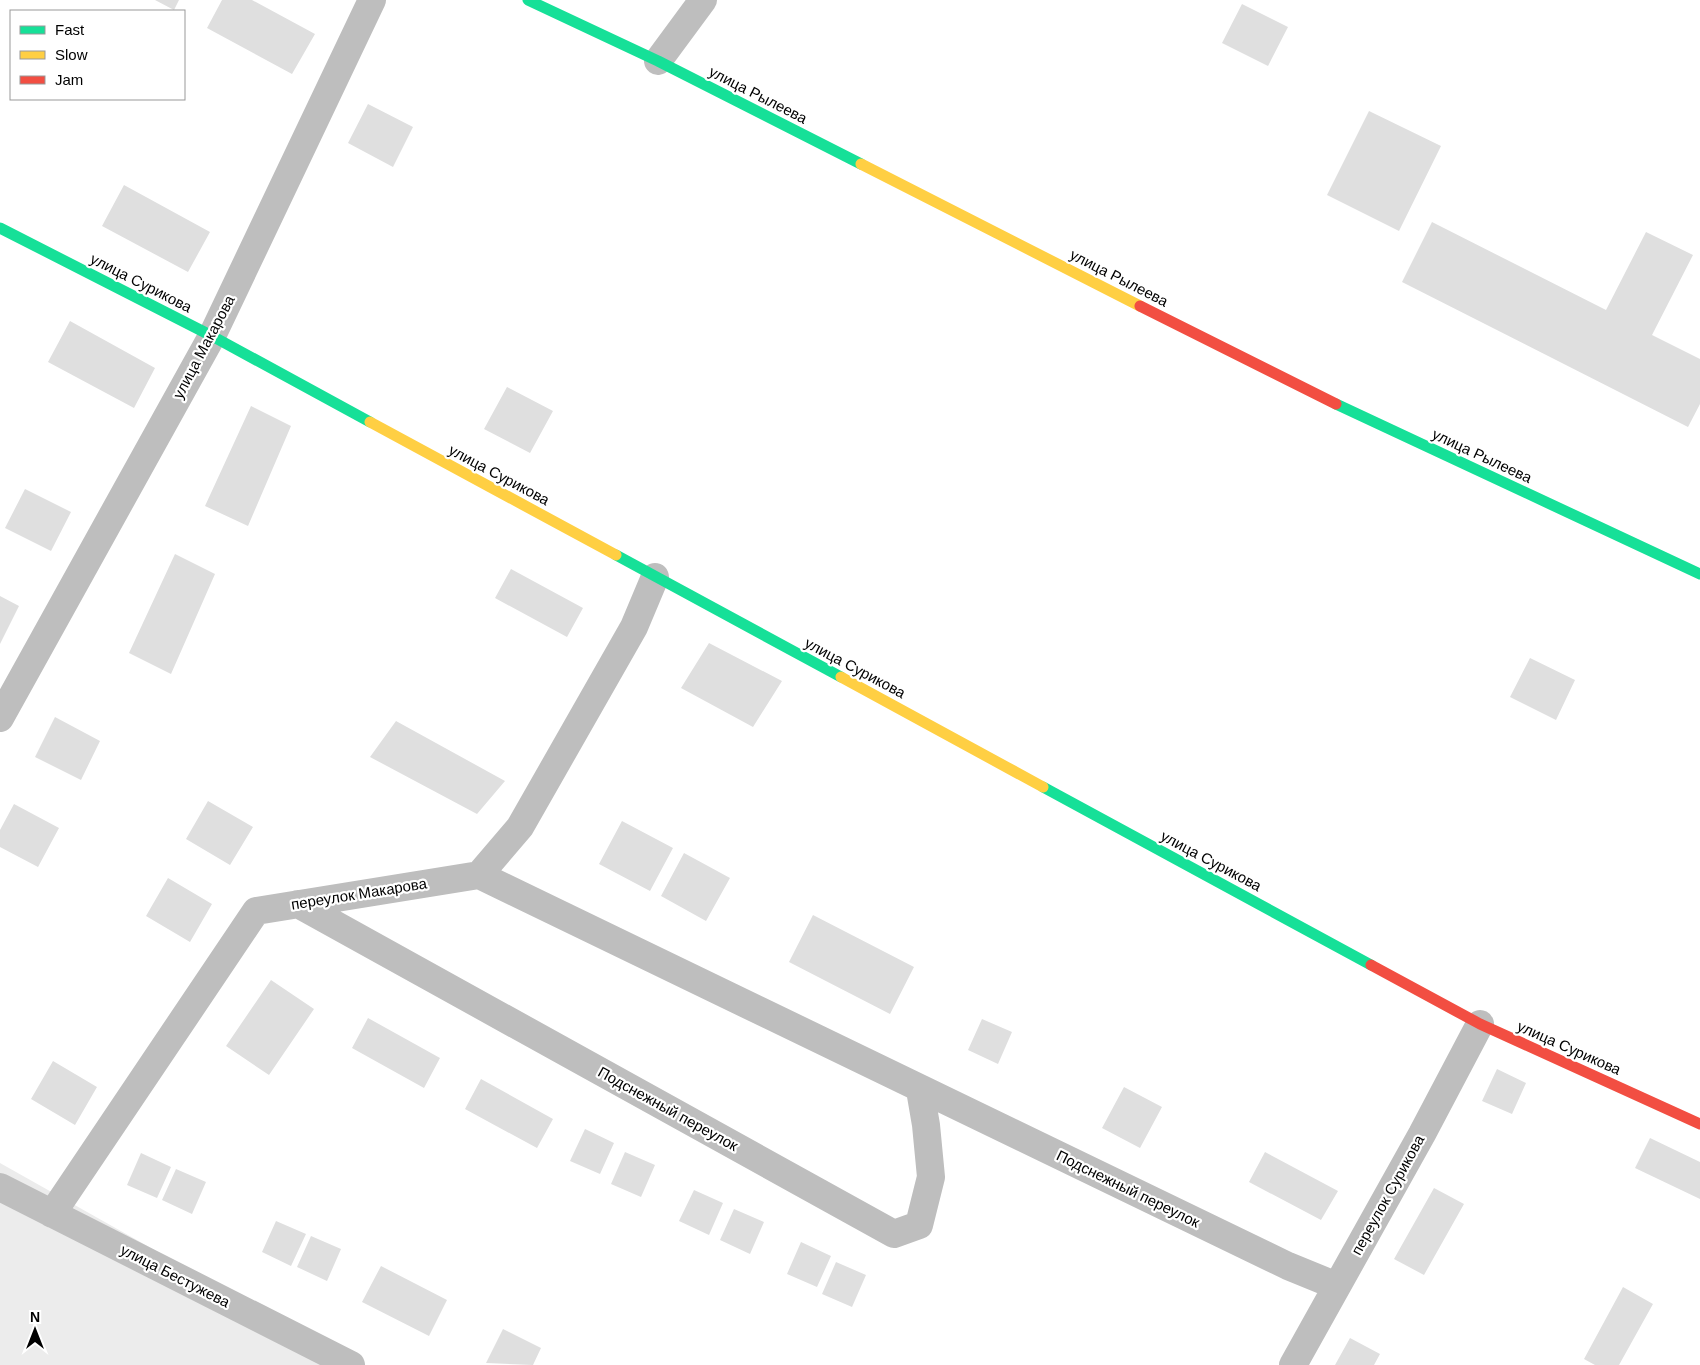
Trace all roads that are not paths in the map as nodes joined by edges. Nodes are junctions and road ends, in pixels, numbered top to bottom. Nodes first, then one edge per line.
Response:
1 (372, 0) edge
2 (528, 0) edge
3 (703, 0) edge
4 (658, 61) junction
5 (0, 228) edge
6 (212, 336) junction
7 (1700, 574) edge
8 (655, 577) junction
9 (9, 681) edge
10 (0, 718) edge
11 (479, 875) junction
12 (298, 904) junction
13 (1480, 1024) junction
14 (920, 1090) junction
15 (1700, 1124) edge
16 (0, 1187) edge
17 (52, 1214) junction
18 (1337, 1286) junction
19 (351, 1365) edge
20 (1292, 1365) edge

1 - 6 street, улица Макарова
2 - 4 main road, улица Рылеева
3 - 4 street
4 - 7 main road, улица Рылеева
5 - 6 main road, улица Сурикова
6 - 8 main road, улица Сурикова
6 - 9 street, улица Макарова
8 - 11 street
8 - 13 main road, улица Сурикова
9 - 10 street, улица Макарова
11 - 12 street, переулок Макарова
11 - 14 street, Подснежный переулок
12 - 14 street, Подснежный переулок
12 - 17 street, переулок Макарова
13 - 15 main road, улица Сурикова
13 - 18 street, переулок Сурикова
14 - 18 street, Подснежный переулок
16 - 17 street, улица Бестужева
17 - 19 street, улица Бестужева
18 - 20 street, переулок Сурикова

